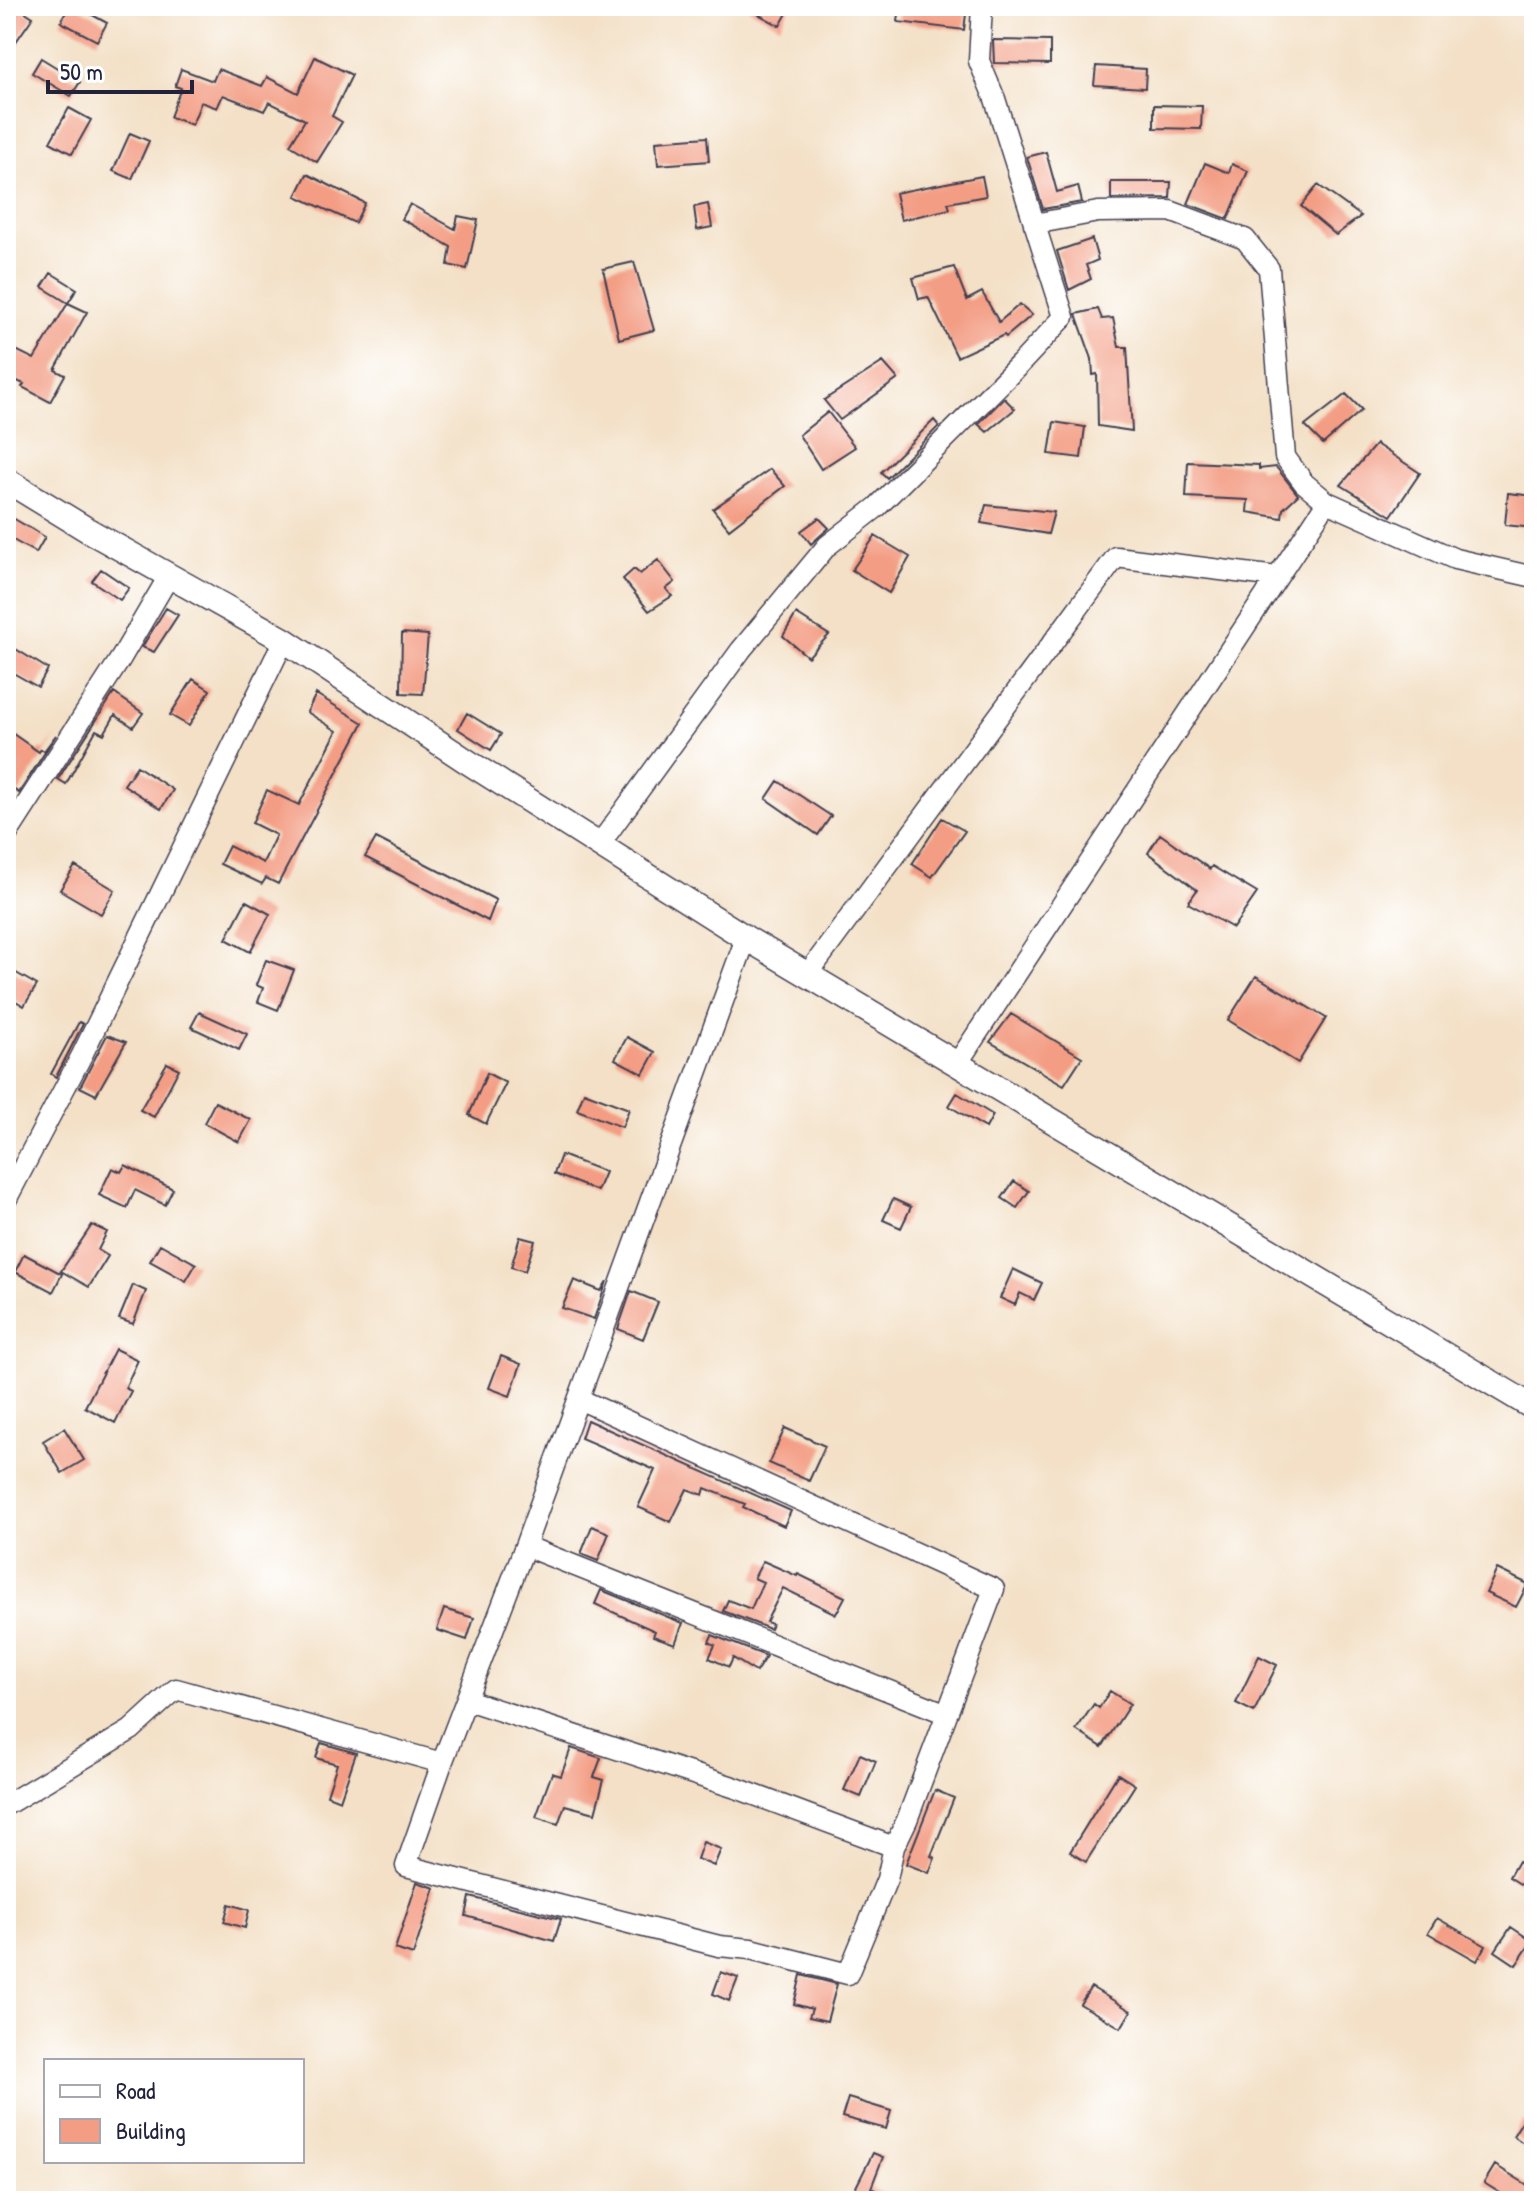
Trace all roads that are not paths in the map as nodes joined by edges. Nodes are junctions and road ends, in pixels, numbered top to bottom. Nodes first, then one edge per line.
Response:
1 (982, 6) edge
2 (1034, 224) junction
3 (8, 487) edge
4 (1327, 502) junction
5 (169, 576) junction
6 (1277, 577) junction
7 (1534, 577) edge
8 (284, 640) junction
9 (6, 836) edge
10 (599, 845) junction
11 (746, 938) junction
12 (807, 975) junction
13 (957, 1064) junction
14 (6, 1200) edge
15 (579, 1399) junction
16 (1534, 1408) edge
17 (525, 1546) junction
18 (467, 1700) junction
19 (947, 1714) junction
20 (442, 1763) junction
21 (6, 1805) edge
22 (894, 1847) junction

1 - 2 street
2 - 4 street
2 - 10 street
3 - 5 main road
4 - 6 street
4 - 7 street
5 - 8 main road
5 - 9 street
6 - 12 street
6 - 13 street
8 - 10 main road
8 - 14 street
10 - 11 main road
11 - 12 main road
11 - 15 street
12 - 13 main road
13 - 16 main road
15 - 17 street
15 - 19 street
17 - 18 street
17 - 19 street
18 - 20 street
18 - 22 street
19 - 22 street
20 - 21 street
20 - 22 street

